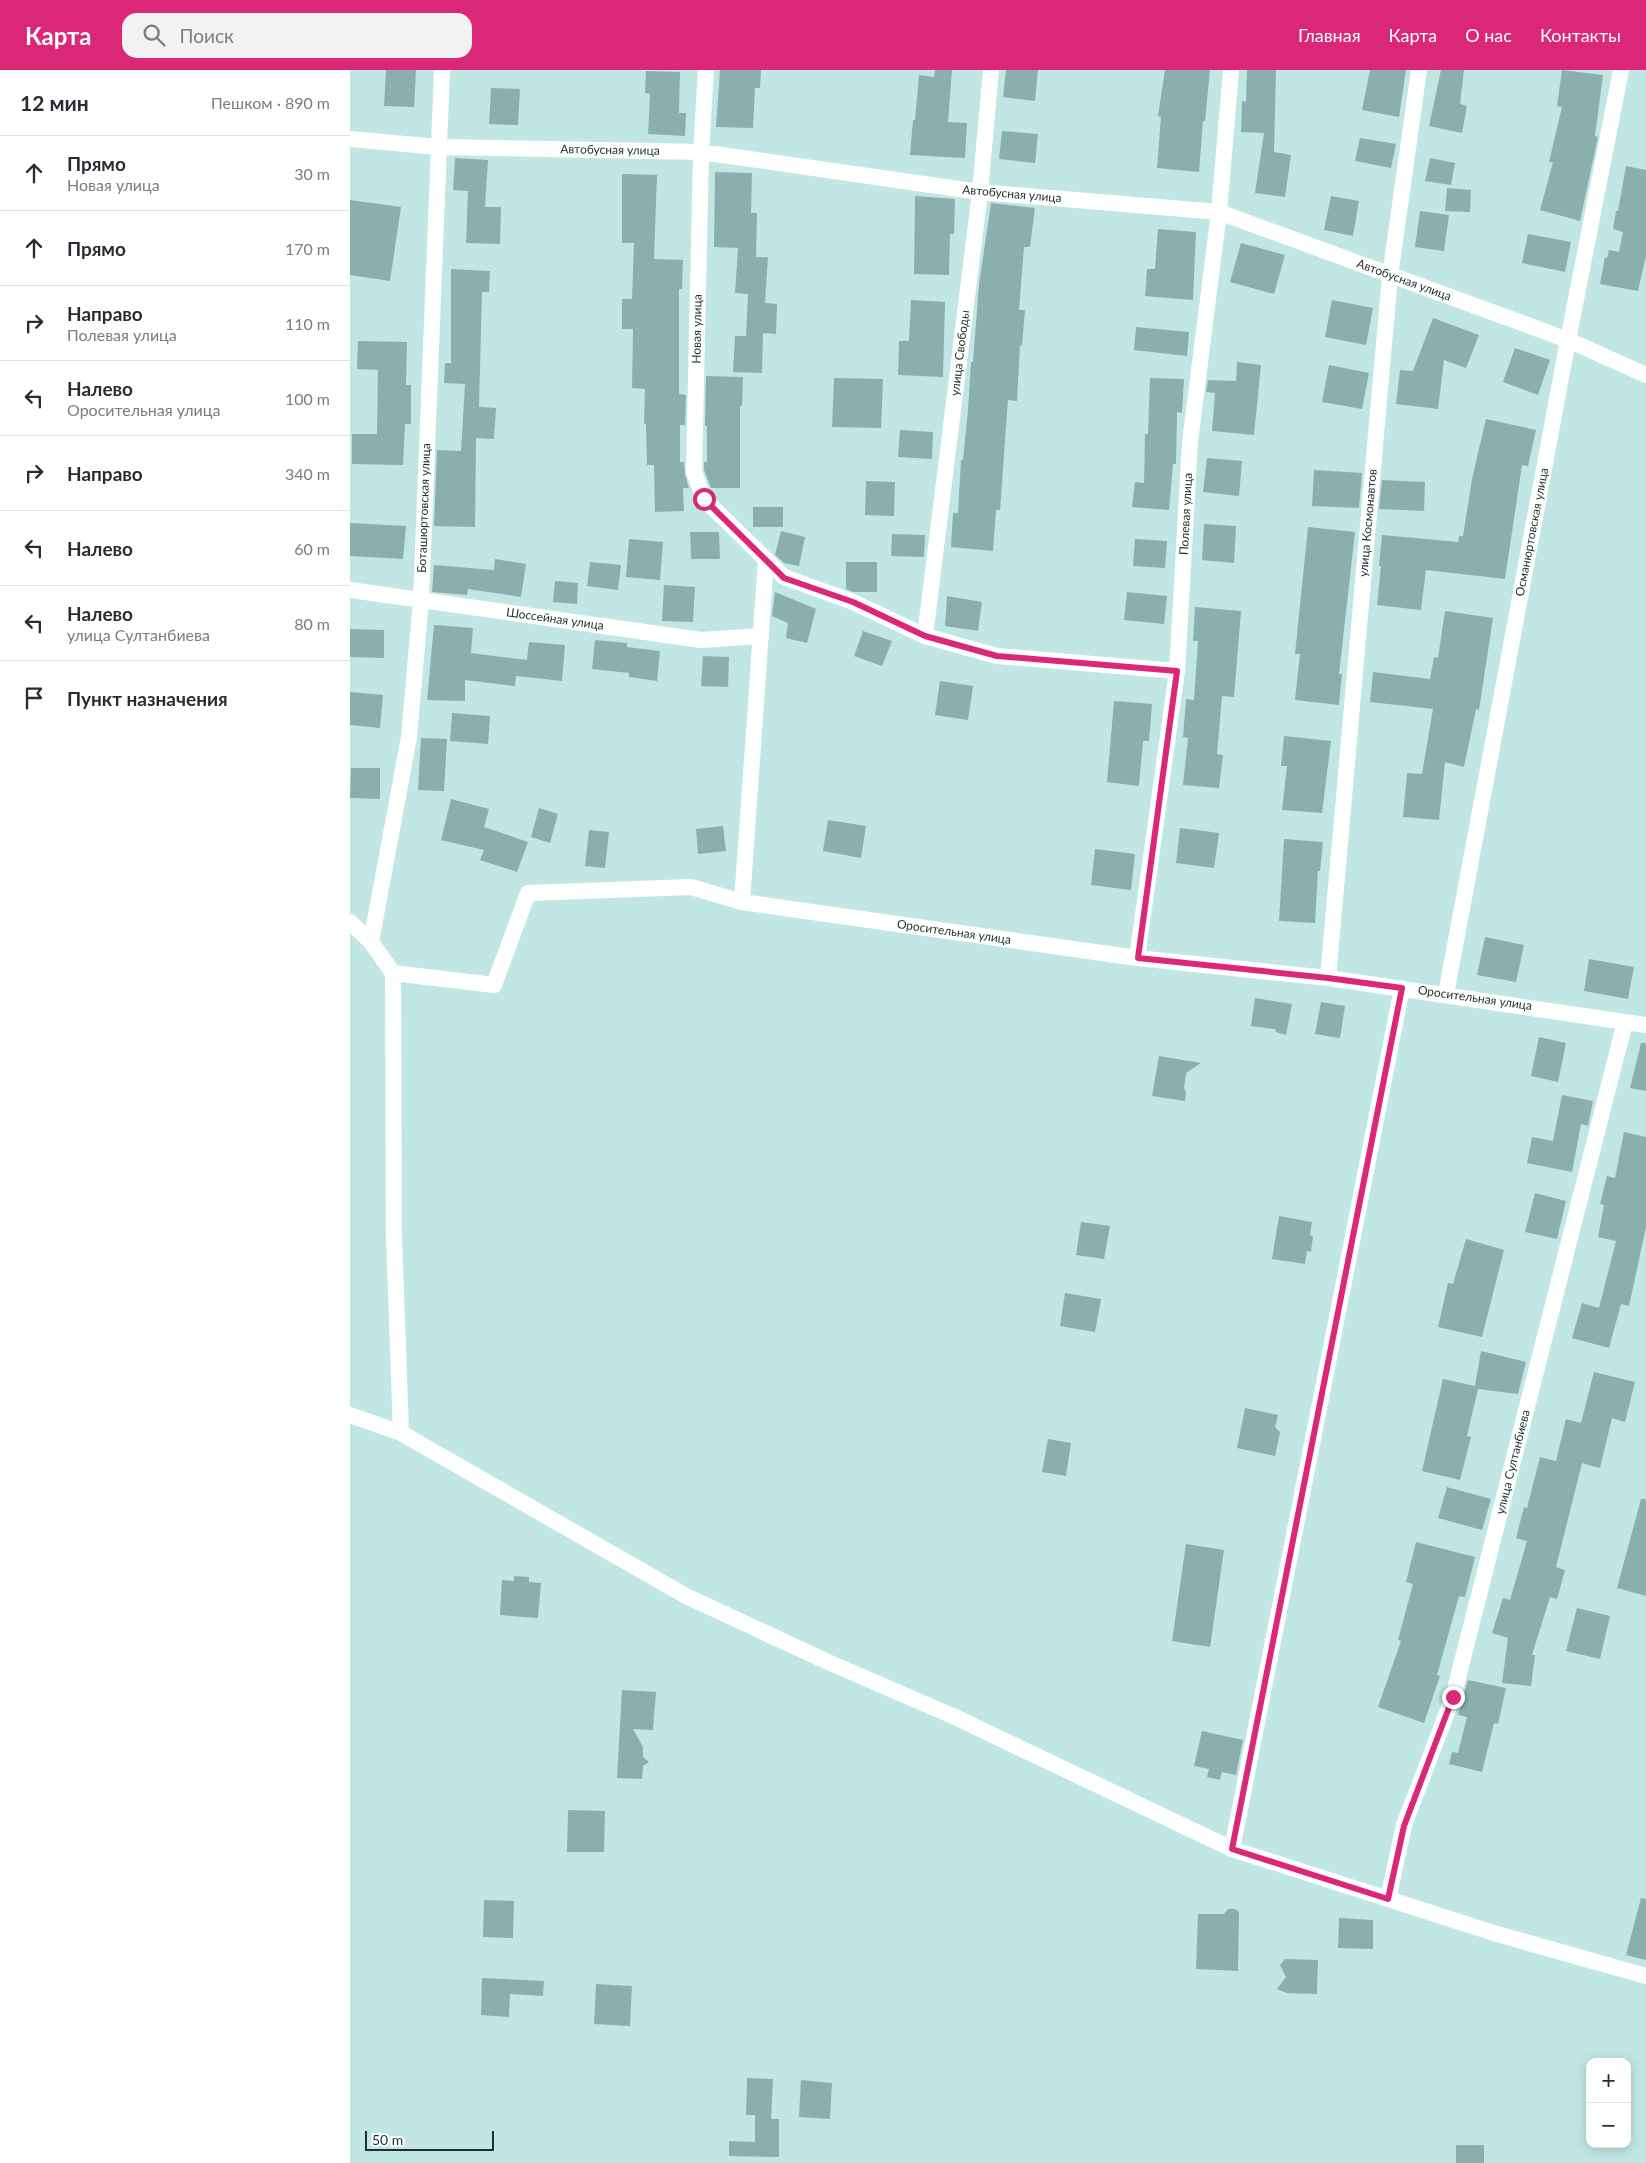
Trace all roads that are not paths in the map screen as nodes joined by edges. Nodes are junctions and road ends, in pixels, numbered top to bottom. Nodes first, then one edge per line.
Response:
1 (442, 70) edge
2 (706, 70) edge
3 (991, 70) edge
4 (1232, 70) edge
5 (1419, 70) edge
6 (1621, 70) edge
7 (350, 139) edge
8 (438, 147) junction
9 (701, 152) junction
10 (980, 192) junction
11 (1219, 212) junction
12 (1390, 276) junction
13 (1568, 340) junction
14 (1646, 375) edge
15 (766, 560) junction
16 (350, 590) edge
17 (421, 600) junction
18 (761, 636) junction
19 (925, 636) junction
20 (1177, 671) junction
21 (742, 902) junction
22 (350, 922) edge
23 (372, 942) junction
24 (1138, 958) junction
25 (393, 973) junction
26 (1328, 978) junction
27 (1402, 988) junction
28 (1446, 994) junction
29 (1625, 1022) junction
30 (1646, 1024) edge
31 (350, 1415) edge
32 (401, 1433) junction
33 (1232, 1849) junction
34 (1388, 1899) junction
35 (1646, 1976) edge

1 - 8 street, Боташюртовская улица
2 - 9 street, Новая улица
3 - 10 street, улица Свободы
4 - 11 street, Полевая улица
5 - 12 street, улица Космонавтов
6 - 13 street, Османюртовская улица
7 - 8 street, Автобусная улица
8 - 9 street, Автобусная улица
8 - 17 street, Боташюртовская улица
9 - 10 street, Автобусная улица
9 - 15 street, Новая улица
10 - 11 street, Автобусная улица
10 - 19 street, улица Свободы
11 - 12 street, Автобусная улица
11 - 20 street, Полевая улица
12 - 13 street, Автобусная улица
12 - 26 street, улица Космонавтов
13 - 14 street, Автобусная улица
13 - 28 street, Османюртовская улица
15 - 18 street
15 - 19 street, Новая улица
16 - 17 street, Шоссейная улица
17 - 18 street, Шоссейная улица
17 - 23 street, Боташюртовская улица
18 - 21 street
19 - 20 street, Новая улица
20 - 24 street, Полевая улица
21 - 24 street, Оросительная улица
21 - 25 street, Оросительная улица
22 - 23 street
23 - 25 street
24 - 26 street, Оросительная улица
25 - 32 street
26 - 27 street, Оросительная улица
27 - 28 street, Оросительная улица
27 - 33 street
28 - 29 street, Оросительная улица
29 - 30 street, Оросительная улица
29 - 34 street, улица Султанбиева
31 - 32 street
32 - 33 street
33 - 34 street
34 - 35 street

